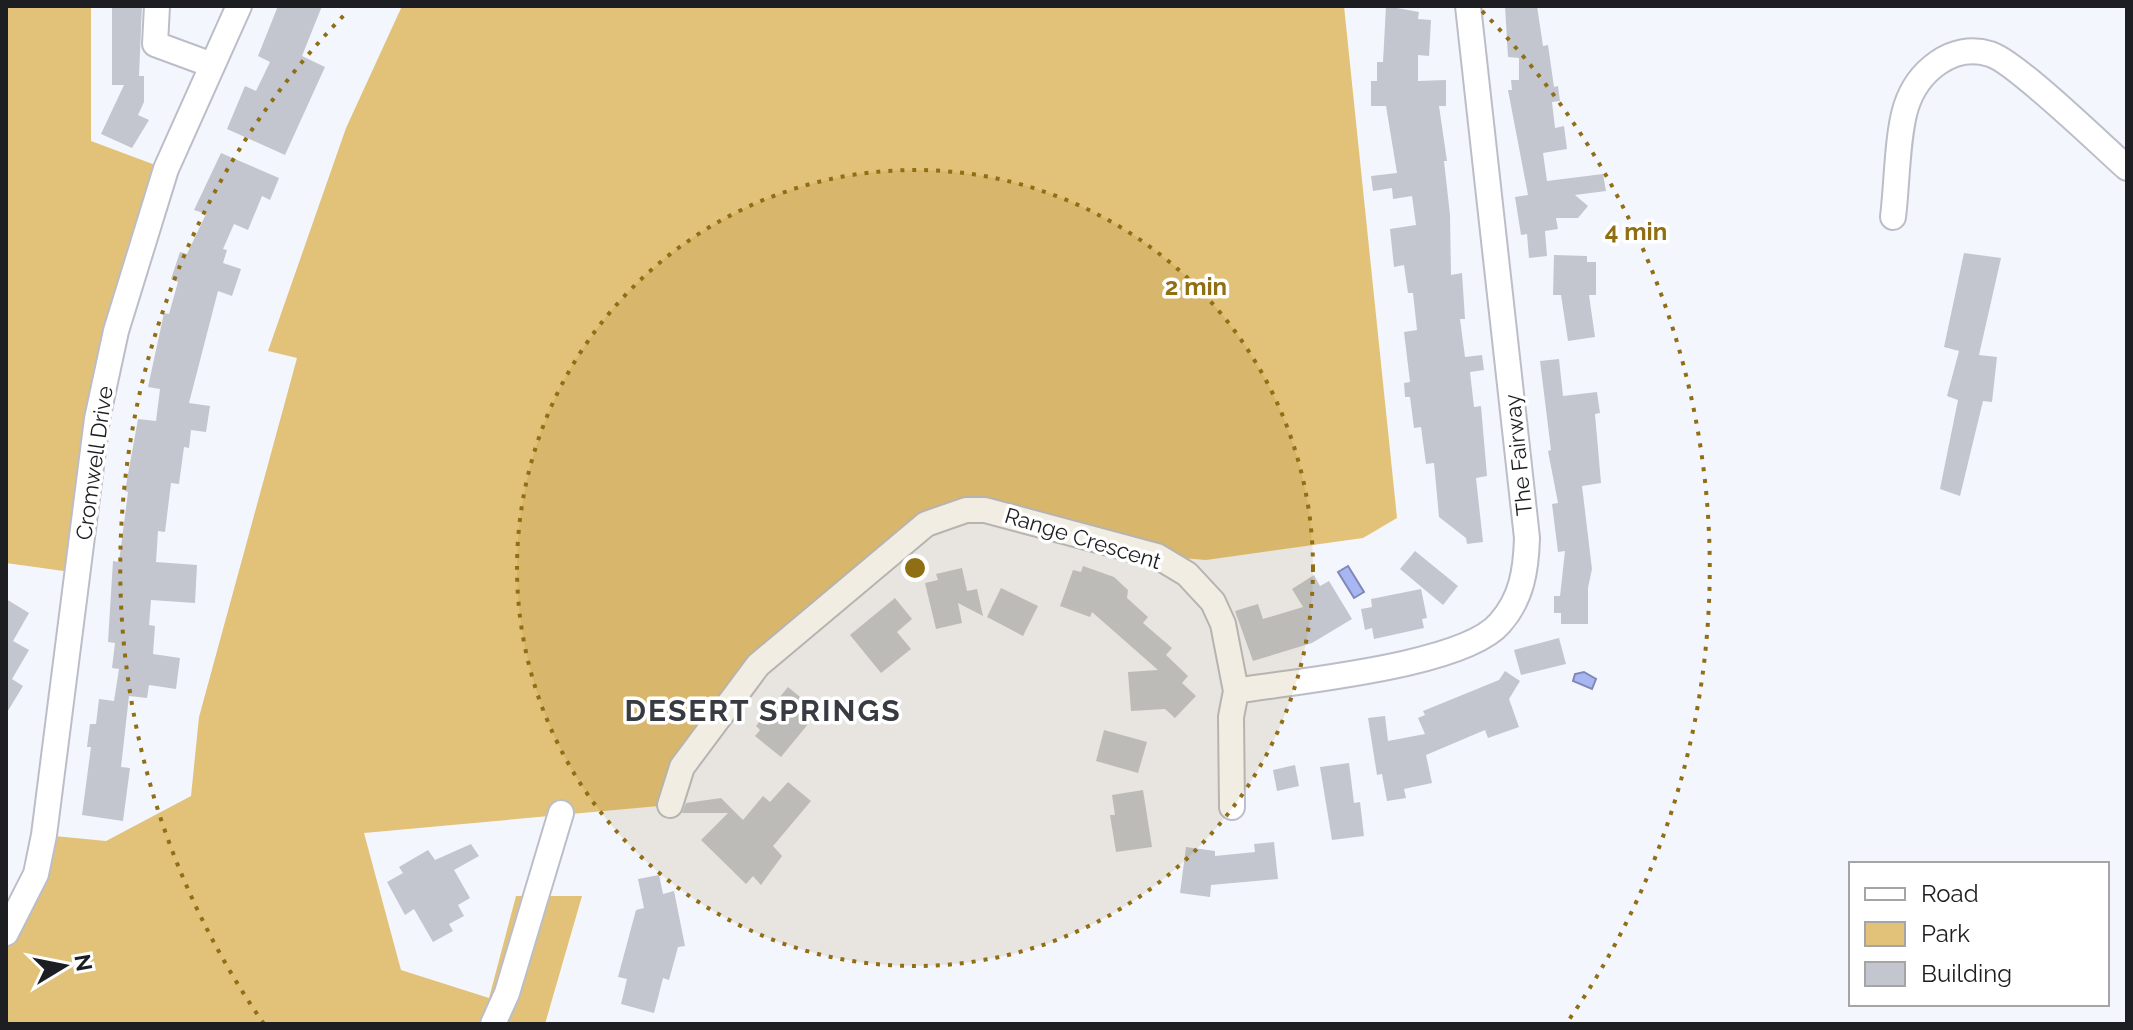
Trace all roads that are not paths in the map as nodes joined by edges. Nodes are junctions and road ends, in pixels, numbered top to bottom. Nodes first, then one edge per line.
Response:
1 (157, 6) edge
2 (239, 6) edge
3 (1468, 6) edge
4 (212, 65) junction
5 (2127, 168) edge
6 (1893, 217) dead end
7 (1236, 691) junction
8 (670, 805) dead end
9 (1232, 807) dead end
10 (561, 813) dead end
11 (6, 933) edge
12 (493, 1024) edge

1 - 4 street
2 - 4 street, Cromwell Drive
3 - 7 street, The Fairway
4 - 11 street, Cromwell Drive
5 - 6 street
7 - 8 street, Range Crescent
7 - 9 street, Range Crescent
10 - 12 street

